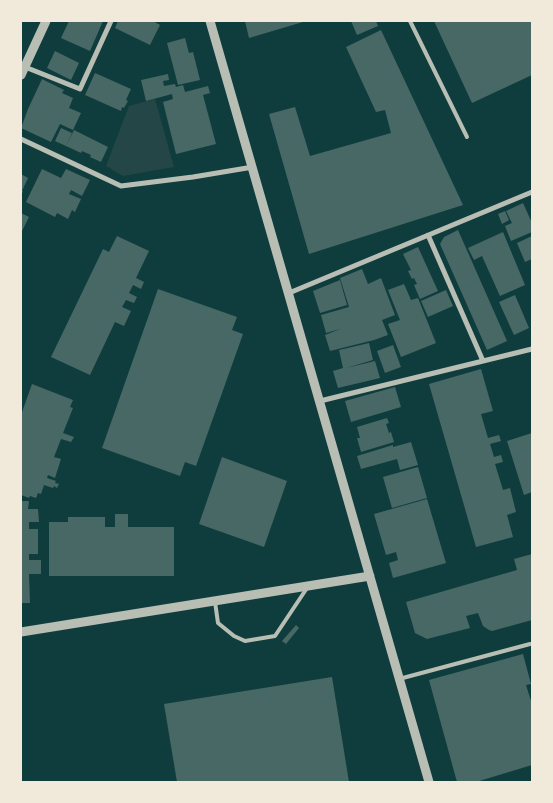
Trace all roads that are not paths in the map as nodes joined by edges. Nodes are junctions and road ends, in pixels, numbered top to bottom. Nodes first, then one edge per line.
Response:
1 (46, 21) edge
2 (111, 21) edge
3 (210, 21) edge
4 (410, 21) edge
5 (23, 71) edge
6 (467, 137) dead end
7 (21, 139) edge
8 (253, 167) junction
9 (532, 192) edge
10 (428, 235) junction
11 (288, 293) junction
12 (532, 349) edge
13 (483, 361) junction
14 (320, 401) junction
15 (370, 576) junction
16 (308, 586) junction
17 (215, 602) junction
18 (21, 632) edge
19 (530, 644) dead end
20 (400, 679) junction
21 (429, 782) edge

1 - 5 street
2 - 5 street
3 - 8 street
4 - 6 lane
7 - 8 street
8 - 11 street
9 - 10 street
10 - 11 street
10 - 13 street
11 - 14 street
12 - 13 street
13 - 14 street
14 - 15 street
15 - 16 street
15 - 20 street
16 - 17 street
16 - 17 lane
17 - 18 street
19 - 20 lane
20 - 21 street

